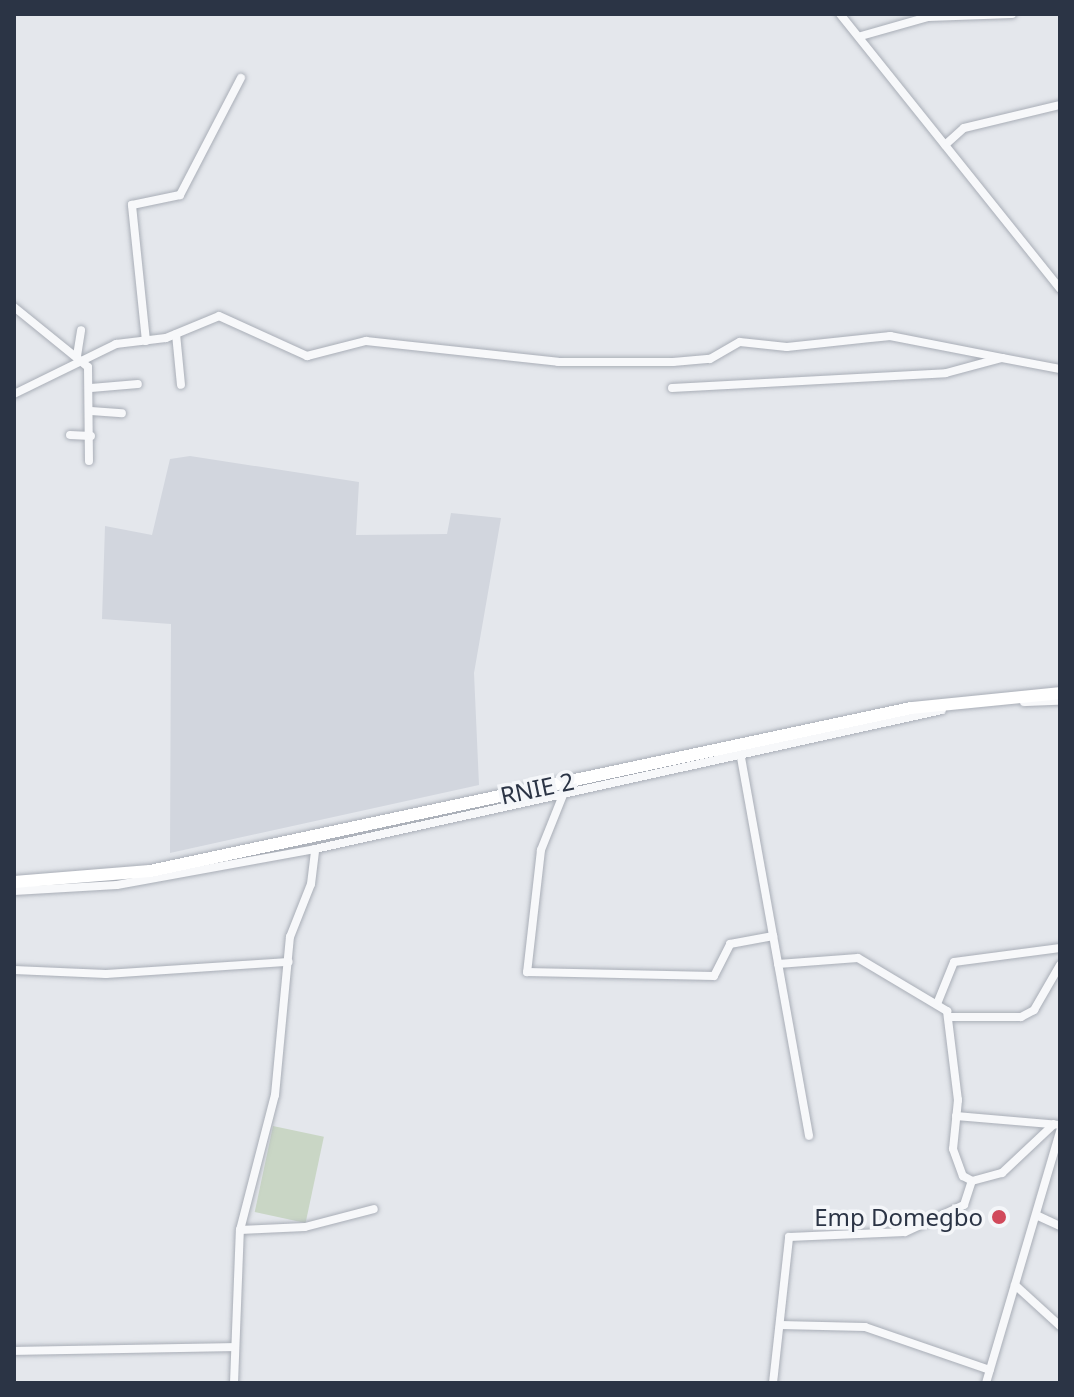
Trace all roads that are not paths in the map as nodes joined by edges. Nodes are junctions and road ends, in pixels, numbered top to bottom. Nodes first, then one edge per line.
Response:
1 (840, 14) edge
2 (1012, 14) edge
3 (861, 36) junction
4 (241, 78) dead end
5 (1060, 105) edge
6 (945, 145) junction
7 (1060, 289) edge
8 (14, 307) edge
9 (81, 330) dead end
10 (176, 334) junction
11 (146, 341) junction
12 (79, 358) junction
13 (1002, 358) junction
14 (1060, 369) edge
15 (138, 384) dead end
16 (181, 385) dead end
17 (91, 388) junction
18 (672, 388) dead end
19 (14, 394) edge
20 (91, 411) junction
21 (122, 413) dead end
22 (70, 435) dead end
23 (91, 436) junction
24 (89, 461) dead end
25 (1060, 693) edge
26 (1060, 701) edge
27 (740, 749) junction
28 (566, 788) junction
29 (315, 849) junction
30 (14, 882) edge
31 (14, 891) edge
32 (773, 936) junction
33 (1060, 948) edge
34 (289, 962) junction
35 (778, 964) junction
36 (1060, 965) edge
37 (14, 970) edge
38 (937, 1004) junction
39 (951, 1017) junction
40 (956, 1116) junction
41 (1058, 1126) edge
42 (809, 1136) dead end
43 (1050, 1166) junction
44 (1060, 1172) edge
45 (972, 1181) junction
46 (374, 1209) dead end
47 (1036, 1215) junction
48 (1060, 1226) edge
49 (240, 1230) junction
50 (1015, 1285) junction
51 (780, 1325) junction
52 (1060, 1326) edge
53 (234, 1347) junction
54 (14, 1351) edge
55 (990, 1370) junction
56 (234, 1383) edge
57 (773, 1383) edge
58 (986, 1383) edge

1 - 3 street
2 - 3 street
3 - 6 street
4 - 11 street
5 - 6 street
6 - 7 street
8 - 12 street
9 - 12 street
10 - 11 street
10 - 13 street
10 - 16 street
11 - 12 street
12 - 17 street
12 - 19 street
13 - 14 street
13 - 18 street
15 - 17 street
17 - 20 street
20 - 21 street
20 - 23 street
22 - 23 street
23 - 24 street
25 - 27 highway, RNIE 2 / RNIE 2
26 - 27 street
27 - 28 highway, RNIE 2 / RNIE 2
27 - 32 street
28 - 29 street
28 - 30 highway, RNIE 2 / RNIE 2
28 - 32 street
29 - 31 street
29 - 34 street
32 - 35 street
33 - 38 street
34 - 37 street
34 - 49 street
35 - 38 street
35 - 42 street
36 - 39 street
38 - 39 street
39 - 40 street
40 - 41 street
40 - 45 street
41 - 43 street
41 - 45 street
43 - 44 street
43 - 47 street
45 - 51 street
46 - 49 street
47 - 48 street
47 - 50 street
49 - 53 street
50 - 52 street
50 - 55 street
51 - 55 street
51 - 57 street
53 - 54 street
53 - 56 street
55 - 58 street

